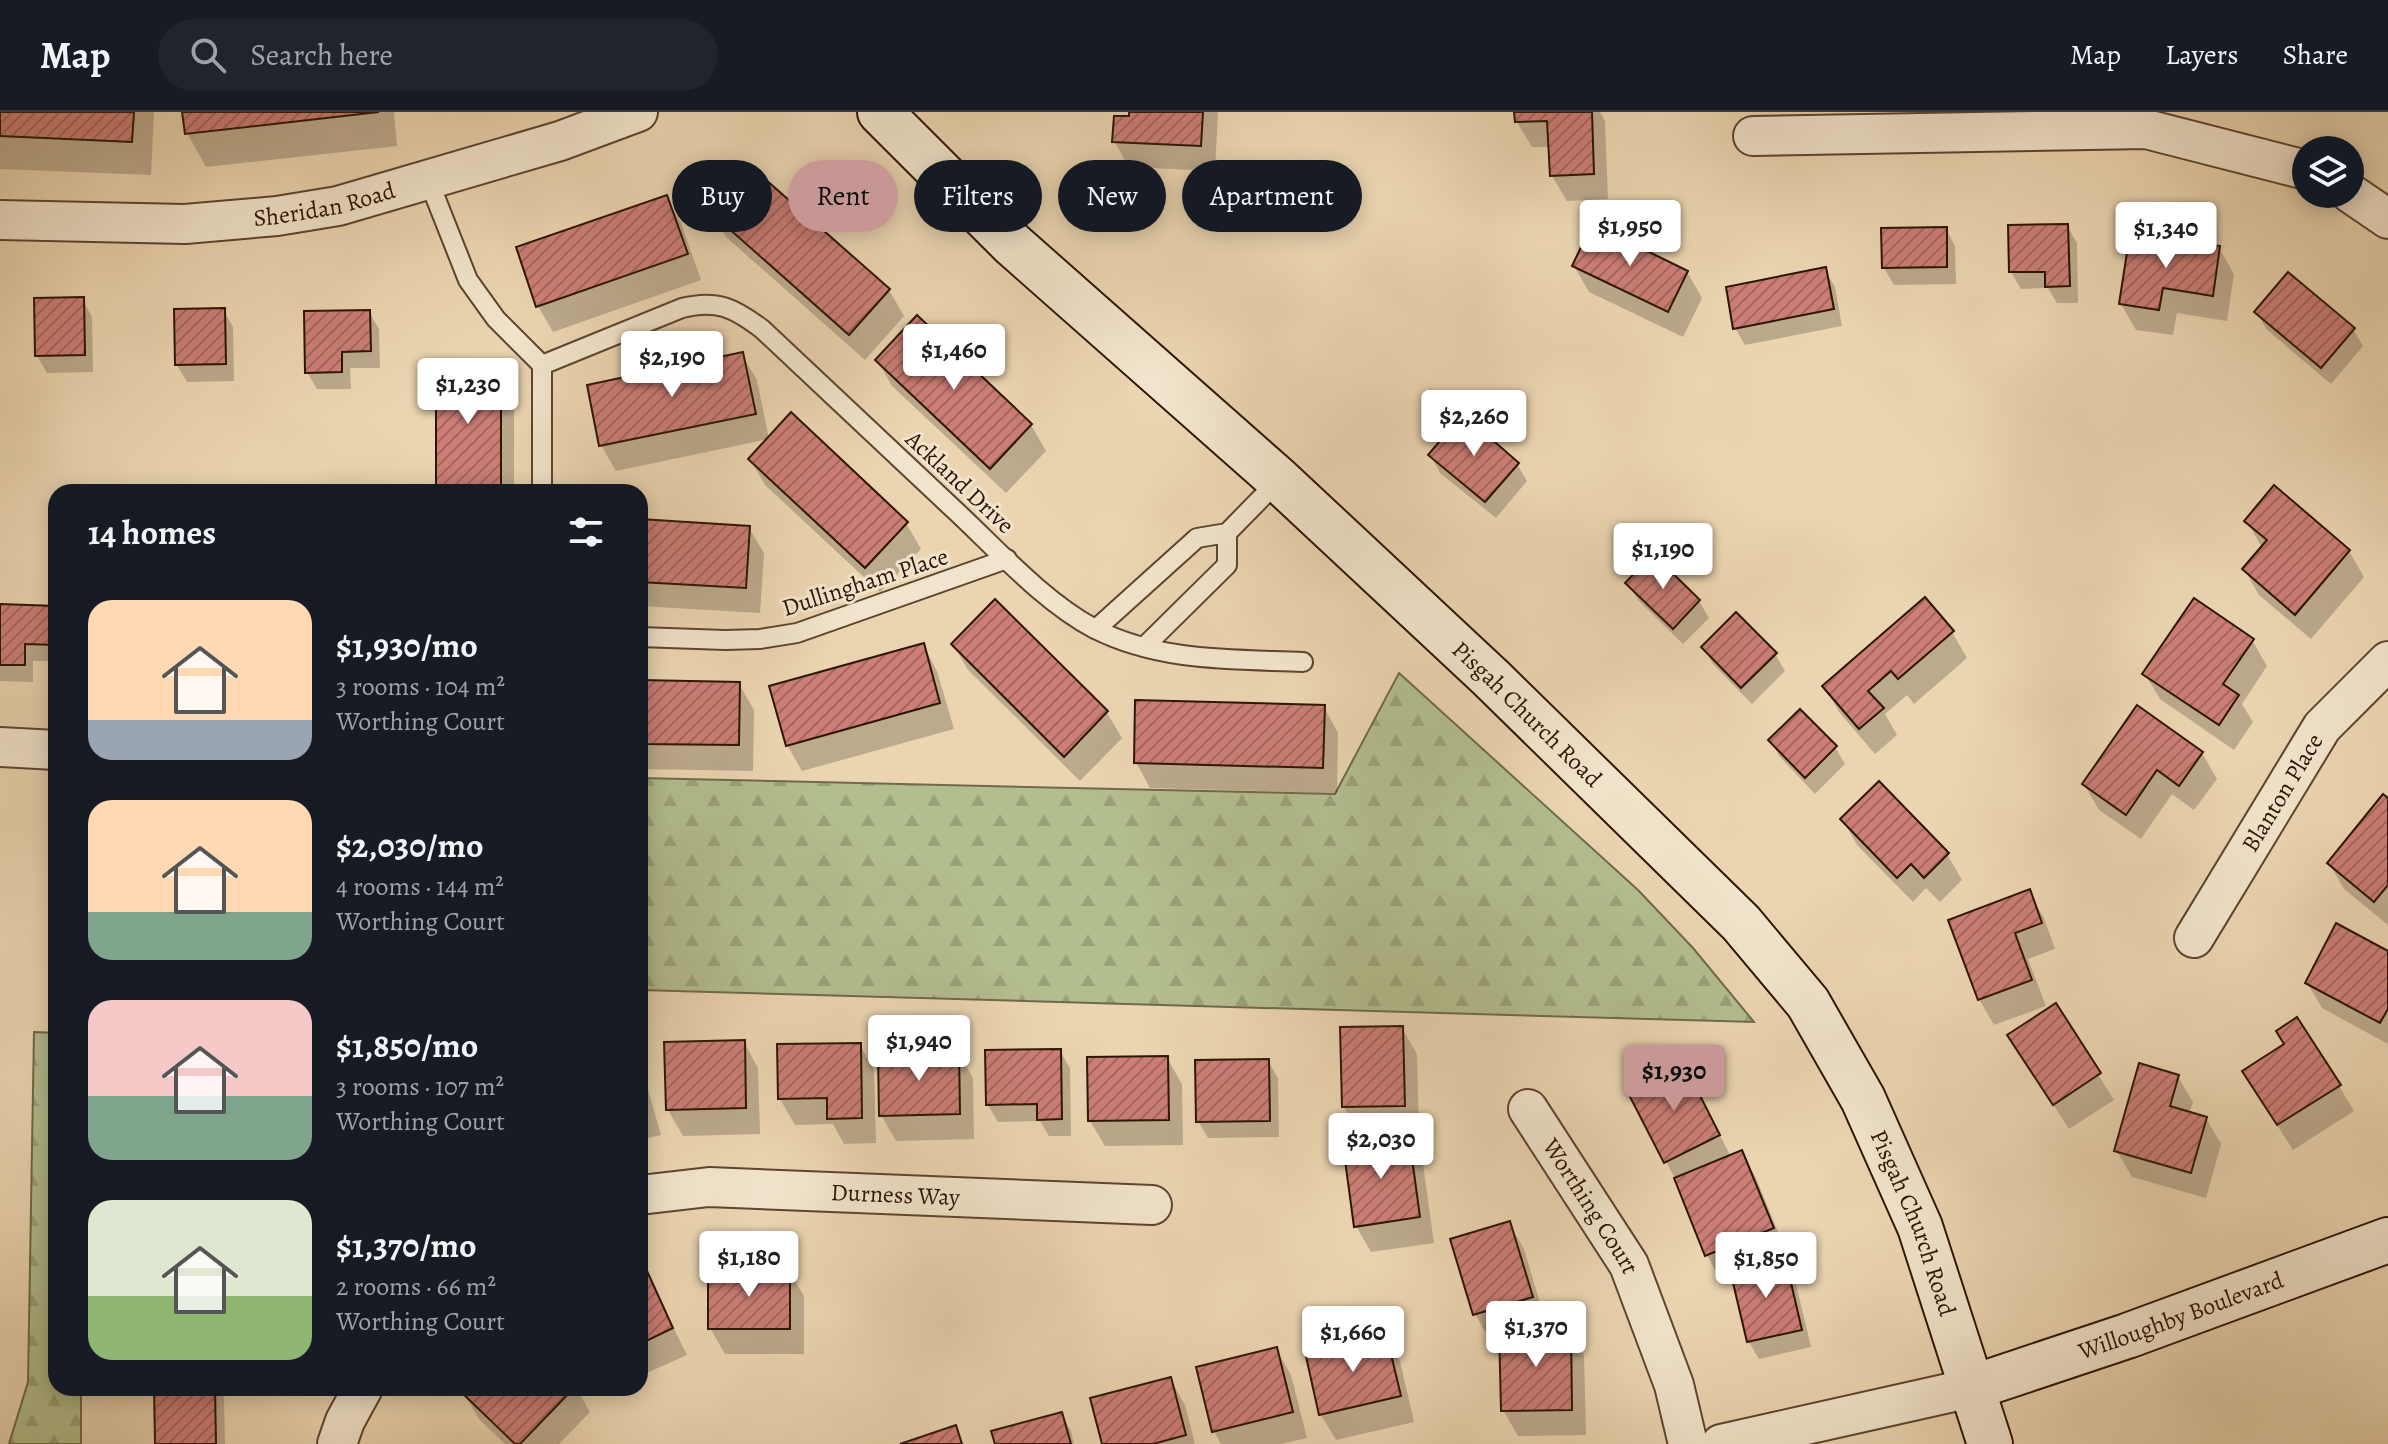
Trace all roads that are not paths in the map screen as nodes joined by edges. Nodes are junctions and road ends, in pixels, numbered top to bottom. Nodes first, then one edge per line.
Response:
1 (638, 112) edge
2 (880, 112) edge
3 (1753, 136) dead end
4 (2292, 166) edge
5 (428, 179) junction
6 (2364, 203) edge
7 (2388, 219) edge
8 (0, 220) edge
9 (542, 365) junction
10 (1279, 480) junction
11 (542, 484) edge
12 (1227, 533) junction
13 (1007, 559) junction
14 (1096, 629) junction
15 (648, 637) edge
16 (1144, 647) junction
17 (2388, 661) edge
18 (1303, 662) dead end
19 (0, 747) edge
20 (48, 750) edge
21 (2194, 938) dead end
22 (1528, 1109) dead end
23 (648, 1194) edge
24 (1152, 1205) dead end
25 (2388, 1240) edge
26 (1971, 1388) junction
27 (359, 1396) edge
28 (337, 1444) edge
29 (1688, 1444) edge
30 (1721, 1444) edge
31 (1990, 1444) edge

1 - 5 street, Sheridan Road
2 - 10 main road, Pisgah Church Road
3 - 4 street
5 - 8 street, Sheridan Road
5 - 9 lane
6 - 7 street
9 - 11 lane
9 - 13 lane, Ackland Drive
10 - 12 lane
10 - 26 main road, Pisgah Church Road
12 - 14 lane
12 - 16 lane
13 - 14 lane, Ackland Drive
13 - 15 lane, Dullingham Place
14 - 16 lane, Ackland Drive
16 - 18 lane, Ackland Drive
17 - 21 street, Blanton Place
19 - 20 street
22 - 29 street, Worthing Court
23 - 24 street, Durness Way
25 - 26 main road, Willoughby Boulevard
26 - 30 street
26 - 31 main road, Pisgah Church Road
27 - 28 street

